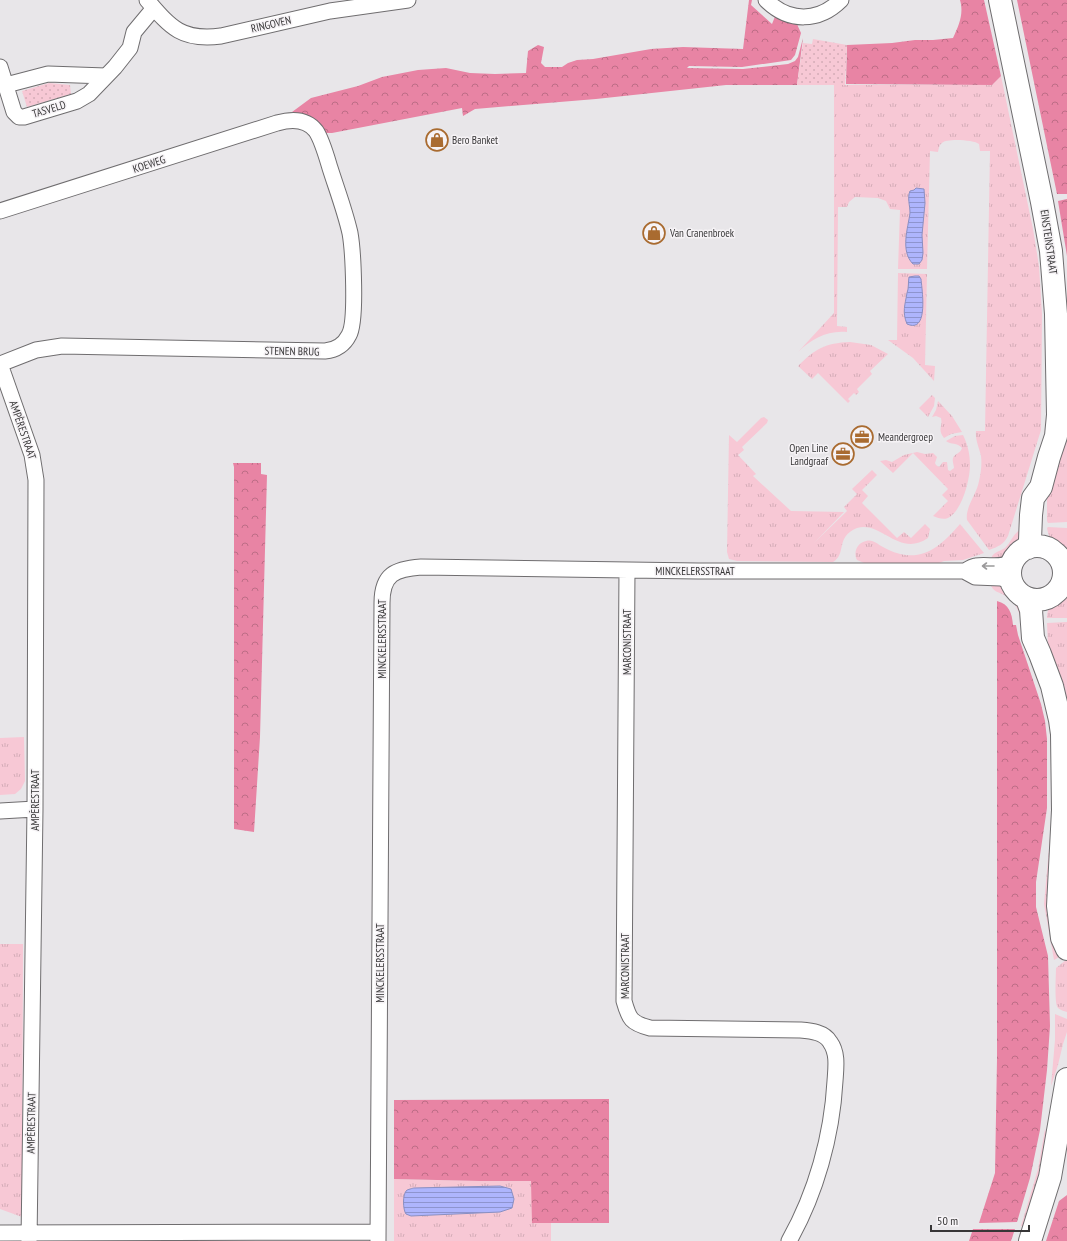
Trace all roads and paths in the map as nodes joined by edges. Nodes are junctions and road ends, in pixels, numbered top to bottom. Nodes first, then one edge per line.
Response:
1 (408, 0) edge
2 (766, 0) edge
3 (841, 0) edge
4 (1000, 0) edge
5 (151, 4) edge
6 (0, 67) edge
7 (106, 76) junction
8 (6, 85) junction
9 (299, 120) joint
10 (0, 211) edge
11 (0, 364) edge
12 (1037, 548) junction
13 (627, 570) junction
14 (1011, 572) junction
15 (1036, 599) junction
16 (35, 809) junction
17 (0, 810) edge
18 (1064, 926) edge
19 (1067, 949) edge
20 (1067, 1079) edge
21 (0, 1233) edge
22 (29, 1237) edge
23 (378, 1237) edge
24 (788, 1241) edge
25 (1030, 1241) edge

1 - 5 street, RINGOVEN
2 - 3 street
4 - 12 street, EINSTEINSTRAAT
5 - 7 street, TASVELD
6 - 8 street, TASVELD
7 - 8 street
7 - 8 street, TASVELD
9 - 10 street, KOEWEG
9 - 11 street, STENEN BRUG
11 - 16 street, AMPÈRESTRAAT
12 - 14 street
12 - 15 street
13 - 14 street, MINCKELERSSTRAAT
13 - 23 street, MINCKELERSSTRAAT
13 - 24 street, MARCONISTRAAT
14 - 15 street
15 - 18 street
16 - 17 street
16 - 22 street, AMPÈRESTRAAT
18 - 19 street
20 - 25 street
21 - 22 street
22 - 23 street

